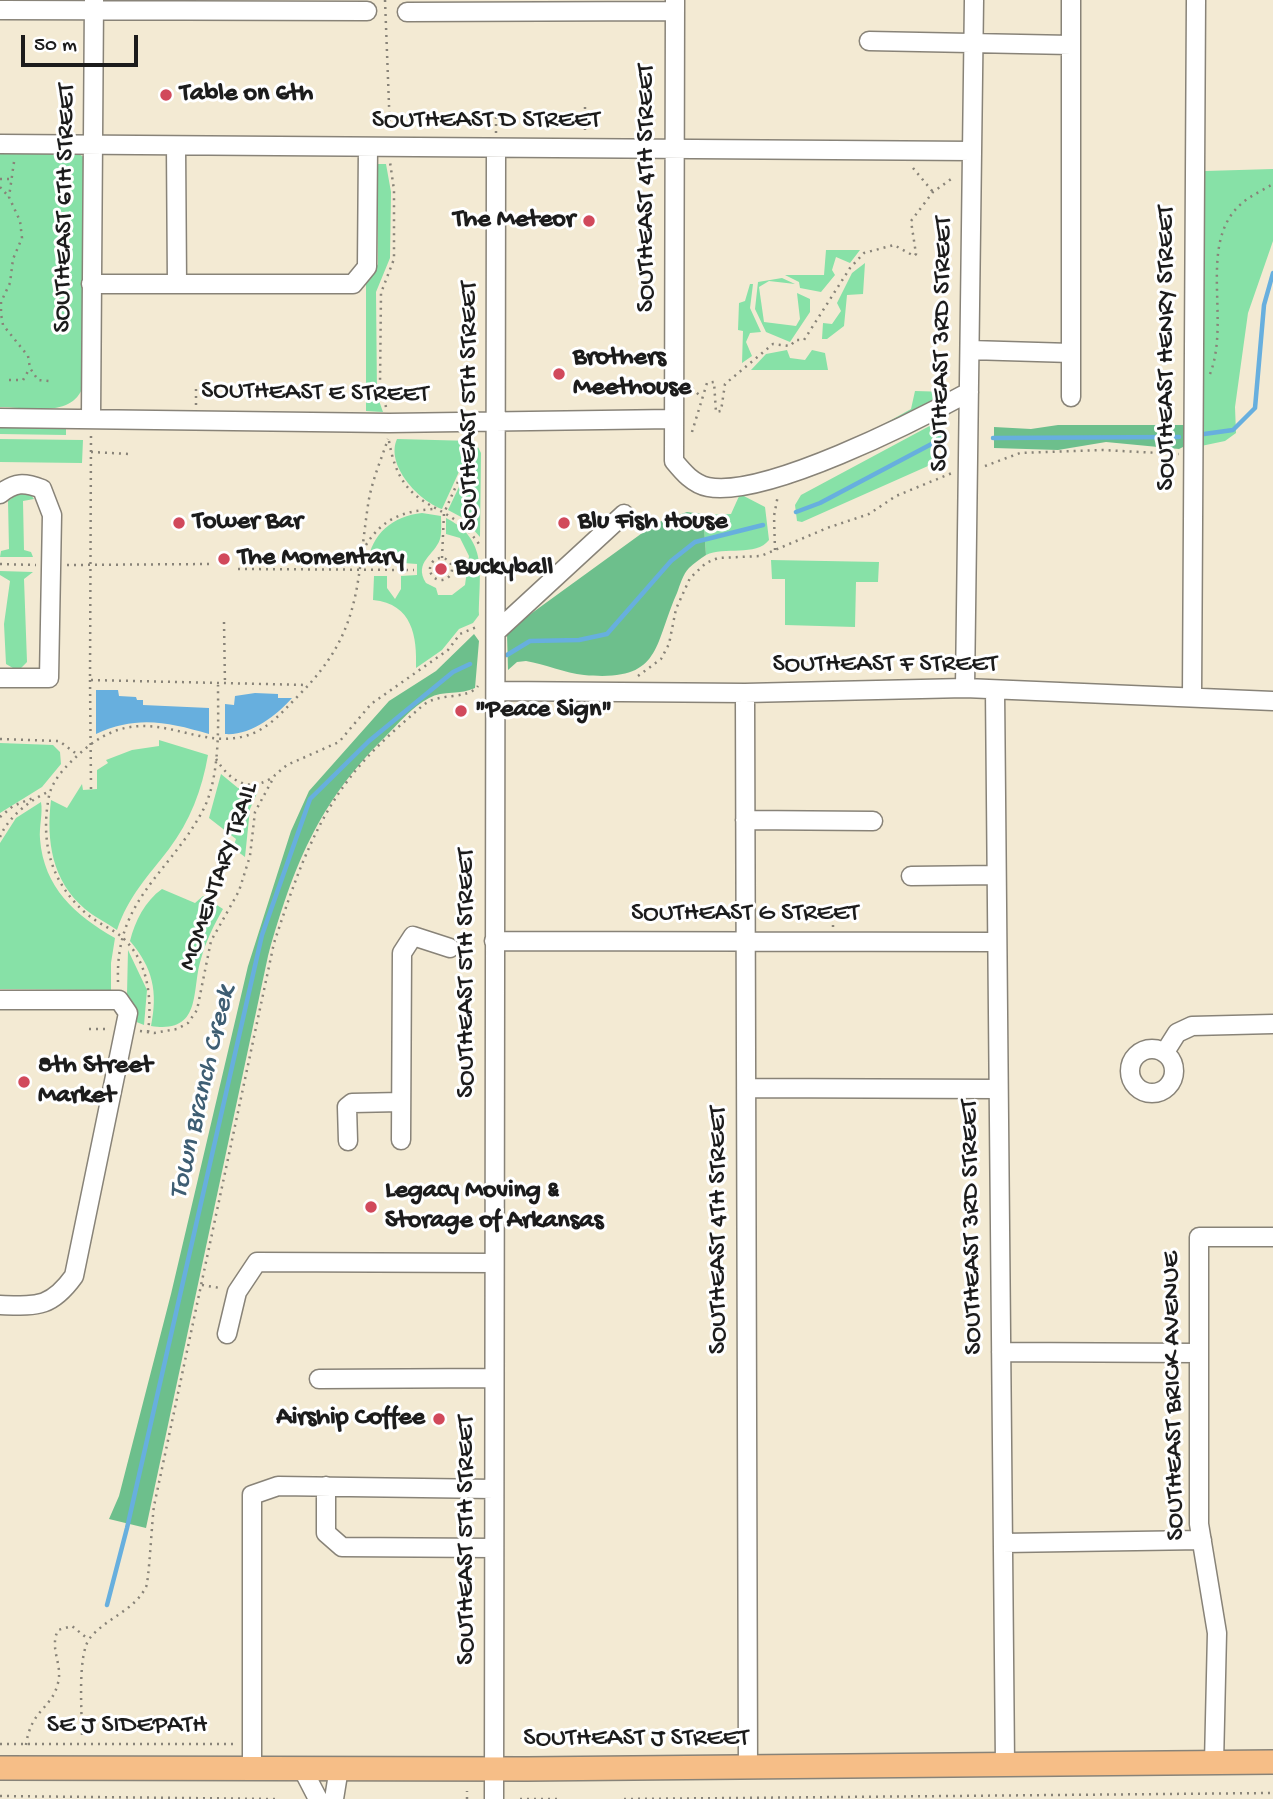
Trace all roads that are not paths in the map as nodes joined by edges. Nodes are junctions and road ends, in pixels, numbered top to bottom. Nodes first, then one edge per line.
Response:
1 (974, 0) edge
2 (1071, 0) edge
3 (1196, 0) edge
4 (94, 5) edge
5 (675, 5) edge
6 (0, 10) edge
7 (367, 10) dead end
8 (407, 12) dead end
9 (869, 41) dead end
10 (974, 43) junction
11 (1071, 44) junction
12 (0, 144) edge
13 (94, 145) junction
14 (176, 146) junction
15 (368, 147) junction
16 (496, 148) junction
17 (674, 149) junction
18 (972, 151) junction
19 (90, 284) junction
20 (177, 284) junction
21 (970, 350) junction
22 (1071, 353) junction
23 (969, 392) junction
24 (1071, 397) dead end
25 (91, 417) junction
26 (0, 418) edge
27 (672, 419) junction
28 (498, 420) junction
29 (0, 494) edge
30 (624, 514) dead end
31 (489, 628) junction
32 (0, 678) edge
33 (965, 688) junction
34 (995, 690) junction
35 (497, 691) junction
36 (745, 693) junction
37 (1192, 697) junction
38 (1273, 701) edge
39 (746, 820) junction
40 (873, 821) dead end
41 (996, 875) junction
42 (911, 876) dead end
43 (494, 941) junction
44 (746, 942) junction
45 (997, 942) junction
46 (450, 948) dead end
47 (0, 1000) edge
48 (1273, 1024) edge
49 (1165, 1052) dead end
50 (746, 1088) junction
51 (998, 1089) junction
52 (401, 1102) junction
53 (401, 1140) dead end
54 (348, 1141) dead end
55 (1273, 1237) edge
56 (494, 1263) junction
57 (0, 1306) edge
58 (227, 1334) dead end
59 (1001, 1352) junction
60 (1198, 1353) junction
61 (494, 1378) junction
62 (319, 1379) dead end
63 (326, 1486) junction
64 (494, 1489) junction
65 (1202, 1540) junction
66 (1003, 1543) junction
67 (494, 1548) junction
68 (1273, 1762) edge
69 (1005, 1763) junction
70 (1214, 1763) junction
71 (253, 1767) junction
72 (0, 1768) edge
73 (302, 1768) junction
74 (339, 1768) junction
75 (748, 1768) junction
76 (494, 1769) junction
77 (318, 1799) edge
78 (334, 1799) edge
79 (494, 1799) edge

1 - 10 street, SOUTHEAST 3RD STREET
2 - 11 street
3 - 37 street, SOUTHEAST HENRY STREET
4 - 6 street
4 - 7 street
4 - 13 street, SOUTHEAST 6TH STREET
5 - 8 street
5 - 17 street, SOUTHEAST 4TH STREET
9 - 10 street
10 - 11 street
10 - 18 street, SOUTHEAST 3RD STREET
11 - 22 street
12 - 13 street, SOUTHEAST D STREET
13 - 14 street, SOUTHEAST D STREET
13 - 19 street, SOUTHEAST 6TH STREET
14 - 15 street, SOUTHEAST D STREET
14 - 20 street
15 - 16 street, SOUTHEAST D STREET
15 - 20 street
16 - 17 street, SOUTHEAST D STREET
16 - 28 street, SOUTHEAST 5TH STREET
17 - 18 street, SOUTHEAST D STREET
17 - 27 street, SOUTHEAST 4TH STREET
18 - 21 street, SOUTHEAST 3RD STREET
19 - 20 street
19 - 25 street, SOUTHEAST 6TH STREET
21 - 22 street
21 - 23 street, SOUTHEAST 3RD STREET
22 - 24 street
23 - 27 street, SOUTHEAST 4TH STREET
23 - 33 street, SOUTHEAST 3RD STREET
25 - 26 street, SOUTHEAST E STREET
25 - 28 street, SOUTHEAST E STREET
27 - 28 street, SOUTHEAST E STREET
28 - 31 street, SOUTHEAST 5TH STREET
29 - 32 street
30 - 31 street
31 - 35 street, SOUTHEAST 5TH STREET
33 - 34 street, SOUTHEAST F STREET
33 - 36 street, SOUTHEAST F STREET
34 - 37 street, SOUTHEAST F STREET
34 - 41 street, SOUTHEAST 3RD STREET
35 - 36 street, SOUTHEAST F STREET
35 - 43 street, SOUTHEAST 5TH STREET
36 - 39 street, SOUTHEAST 4TH STREET
37 - 38 street, SOUTHEAST F STREET
39 - 40 street
39 - 44 street, SOUTHEAST 4TH STREET
41 - 42 street
41 - 45 street, SOUTHEAST 3RD STREET
43 - 44 street, SOUTHEAST G STREET
43 - 56 street, SOUTHEAST 5TH STREET
44 - 45 street, SOUTHEAST G STREET
44 - 50 street, SOUTHEAST 4TH STREET
45 - 51 street, SOUTHEAST 3RD STREET
46 - 52 street
47 - 57 street
48 - 49 street
50 - 51 street
50 - 75 street, SOUTHEAST 4TH STREET
51 - 59 street, SOUTHEAST 3RD STREET
52 - 53 street
52 - 54 street
55 - 60 street, SOUTHEAST BRICK AVENUE
56 - 58 street
56 - 61 street, SOUTHEAST 5TH STREET
59 - 60 street
59 - 66 street, SOUTHEAST 3RD STREET
60 - 65 street, SOUTHEAST BRICK AVENUE
61 - 62 street
61 - 64 street, SOUTHEAST 5TH STREET
63 - 64 street
63 - 67 street
63 - 71 street
64 - 67 street, SOUTHEAST 5TH STREET
65 - 66 street
65 - 70 street, SOUTHEAST BRICK AVENUE
66 - 69 street, SOUTHEAST 3RD STREET
67 - 76 street, SOUTHEAST 5TH STREET
68 - 70 main road, SOUTHEAST J STREET
69 - 70 main road, SOUTHEAST J STREET
69 - 75 main road, SOUTHEAST J STREET
71 - 72 main road, SOUTHEAST J STREET
71 - 73 main road, SOUTHEAST J STREET
73 - 74 main road, SOUTHEAST J STREET
73 - 77 street
74 - 76 main road, SOUTHEAST J STREET
74 - 78 street
75 - 76 main road, SOUTHEAST J STREET
76 - 79 street, SOUTHEAST 5TH STREET

